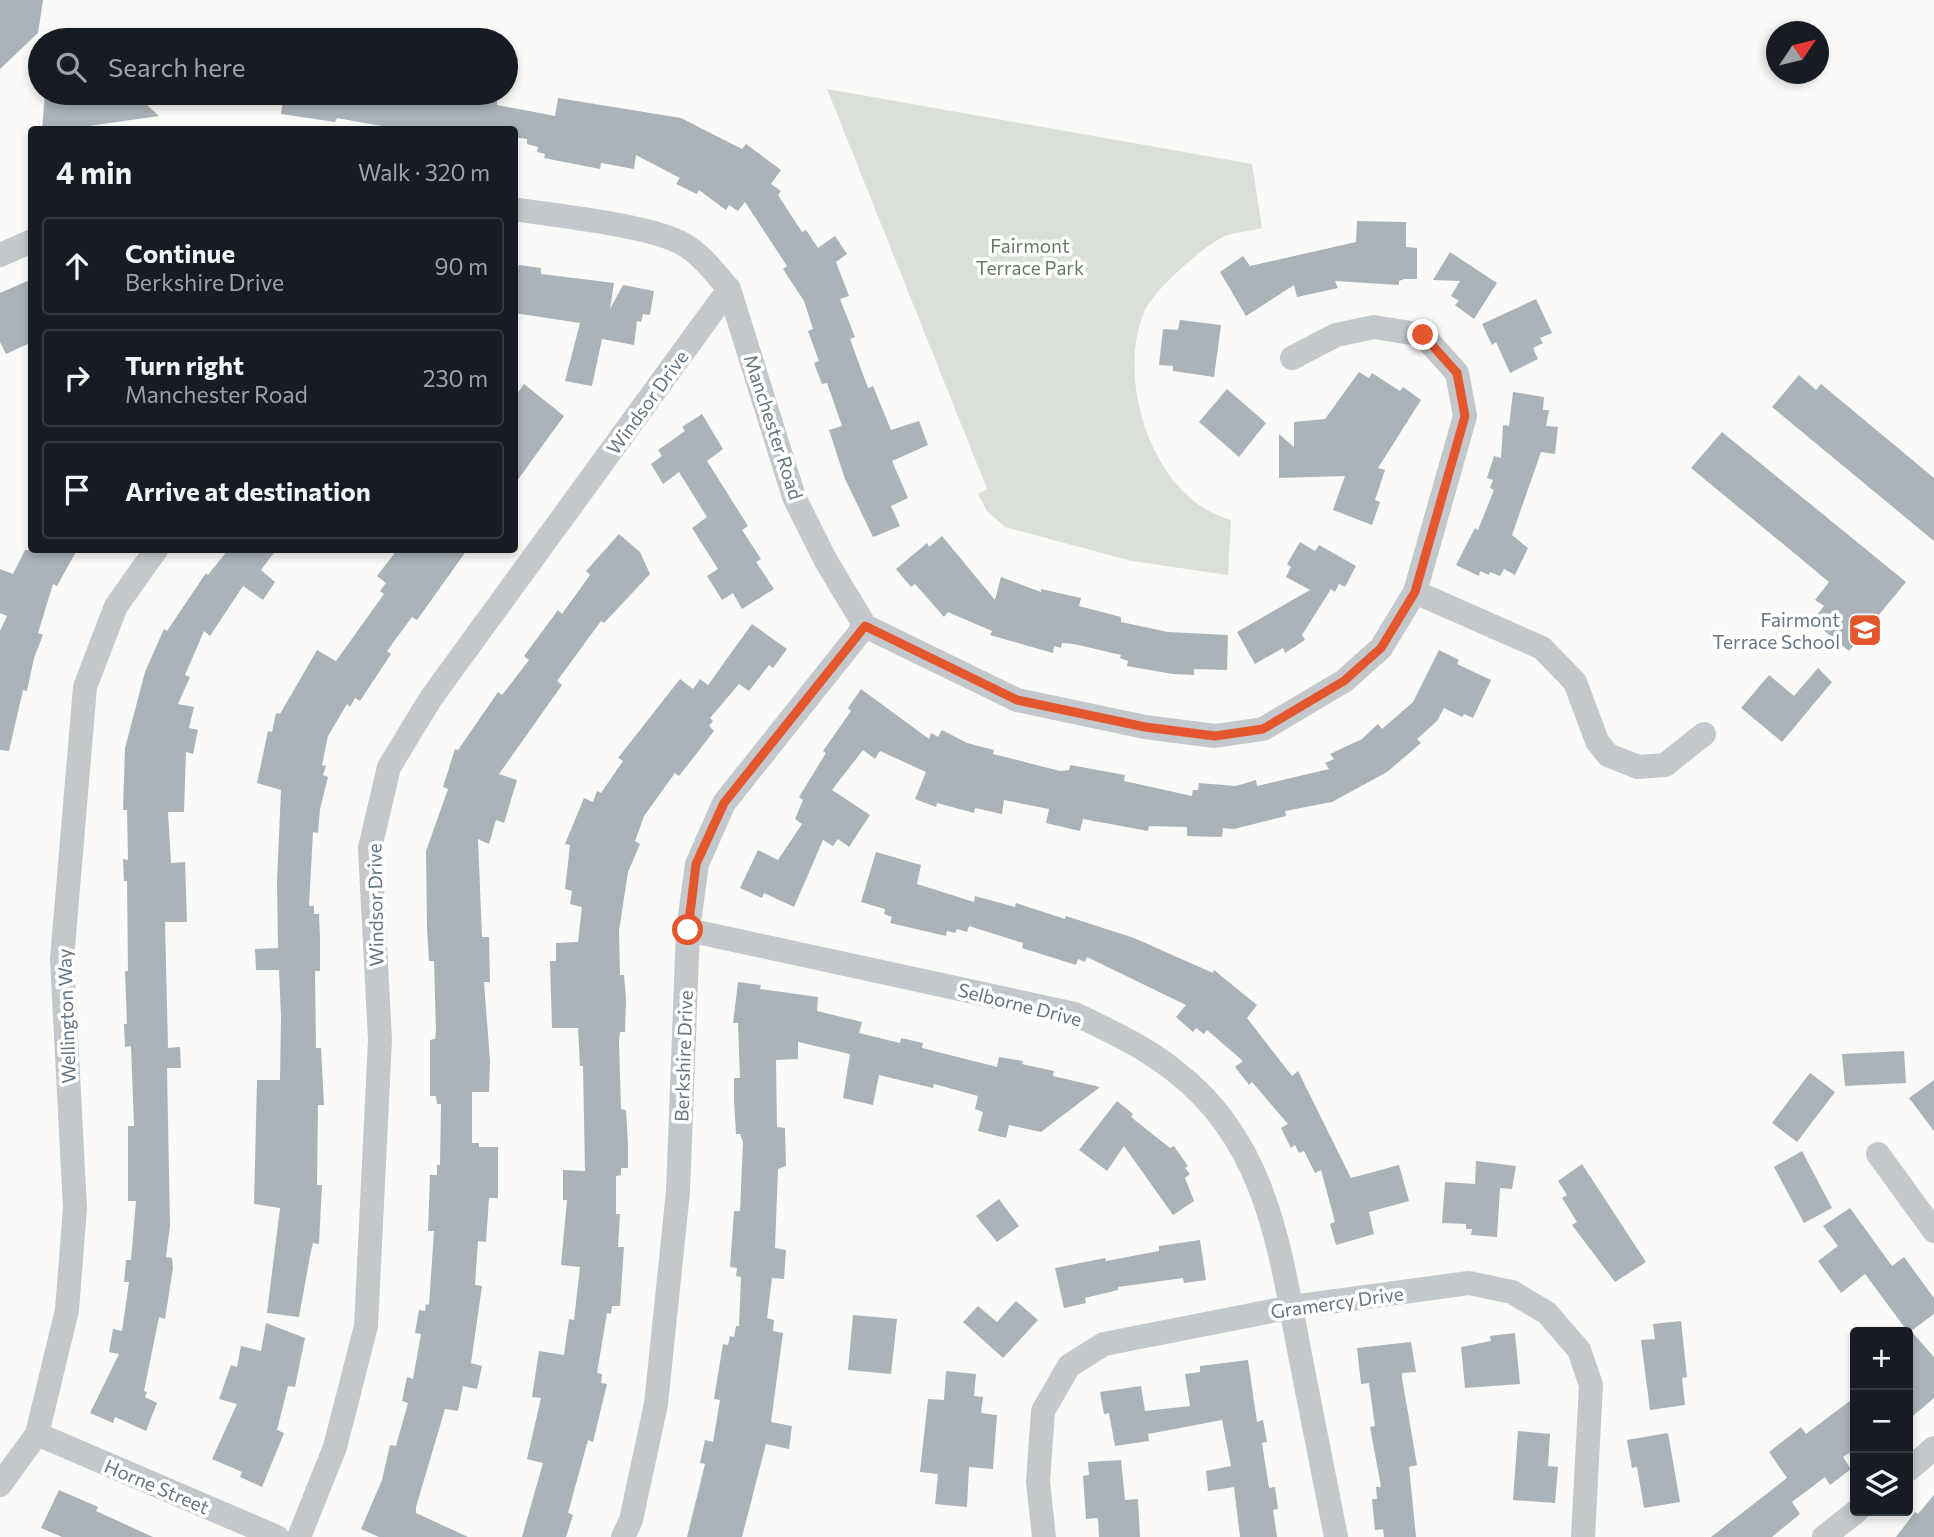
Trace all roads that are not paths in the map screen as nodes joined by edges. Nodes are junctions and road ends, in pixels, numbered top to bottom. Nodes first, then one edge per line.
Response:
1 (518, 210) edge
2 (28, 243) edge
3 (0, 255) edge
4 (729, 289) junction
5 (1292, 358) dead end
6 (154, 553) edge
7 (1415, 592) junction
8 (865, 626) junction
9 (1704, 734) dead end
10 (688, 930) junction
11 (1878, 1154) dead end
12 (1934, 1231) edge
13 (1292, 1307) junction
14 (37, 1434) junction
15 (1934, 1448) edge
16 (1913, 1465) edge
17 (0, 1485) edge
18 (1851, 1516) edge
19 (277, 1537) edge
20 (299, 1537) edge
21 (623, 1537) edge
22 (1044, 1537) edge
23 (1336, 1537) edge
24 (1583, 1537) edge
25 (1824, 1537) edge

1 - 4 street, Manchester Road
2 - 3 street
4 - 8 street, Manchester Road
4 - 20 street, Windsor Drive
5 - 7 street
6 - 14 street, Wellington Way
7 - 8 street
7 - 9 street
8 - 10 street, Berkshire Drive
10 - 13 street, Selborne Drive
10 - 21 street, Berkshire Drive
11 - 12 street
13 - 22 street, Gramercy Drive
13 - 23 street, Selborne Drive
13 - 24 street, Gramercy Drive
14 - 17 street, Wellington Way
14 - 19 street, Horne Street
15 - 16 street
18 - 25 street

